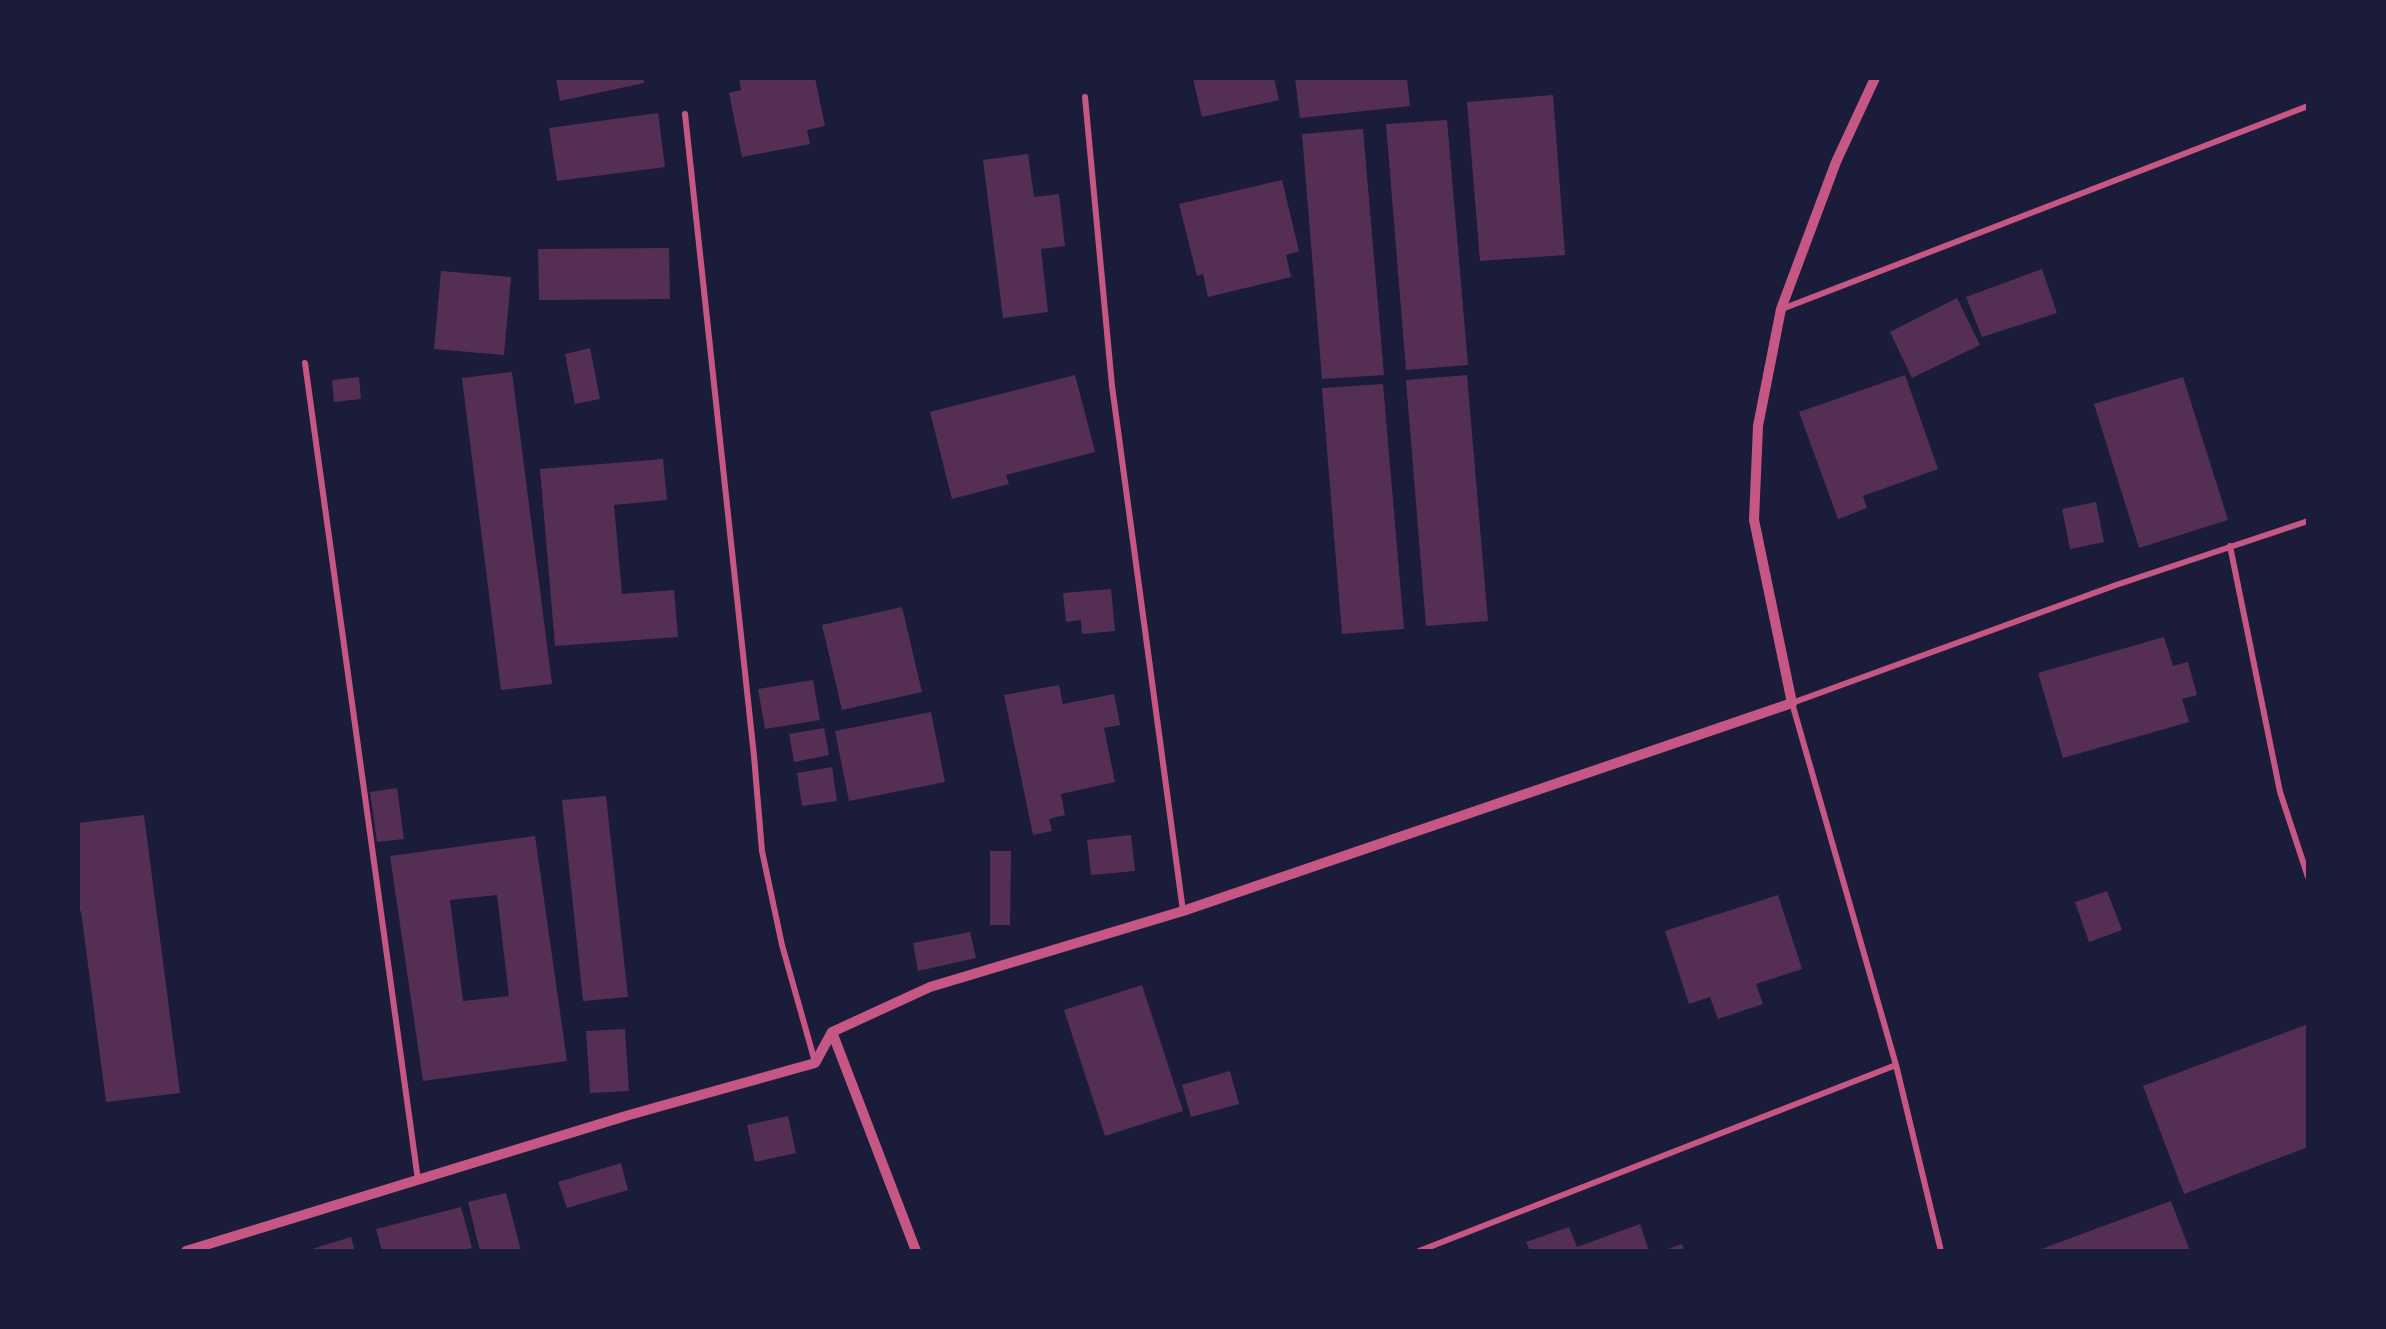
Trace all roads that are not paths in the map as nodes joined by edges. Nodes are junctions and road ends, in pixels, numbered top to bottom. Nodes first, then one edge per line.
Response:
1 (1875, 78) edge
2 (1085, 97) dead end
3 (2308, 106) edge
4 (686, 114) dead end
5 (1781, 309) junction
6 (305, 363) dead end
7 (2308, 521) edge
8 (2229, 546) junction
9 (1792, 703) junction
10 (2308, 877) edge
11 (1183, 910) junction
12 (832, 1032) junction
13 (815, 1062) junction
14 (1896, 1065) junction
15 (418, 1180) junction
16 (186, 1251) edge
17 (916, 1251) edge
18 (1419, 1251) edge
19 (1941, 1251) edge

1 - 5 street
2 - 11 street
3 - 5 street
4 - 13 street
5 - 9 street
6 - 15 street
7 - 8 street
8 - 9 street
8 - 10 street
9 - 11 street
9 - 14 street
11 - 12 street
12 - 13 street
12 - 17 street
13 - 15 street
14 - 18 street
14 - 19 street
15 - 16 street

